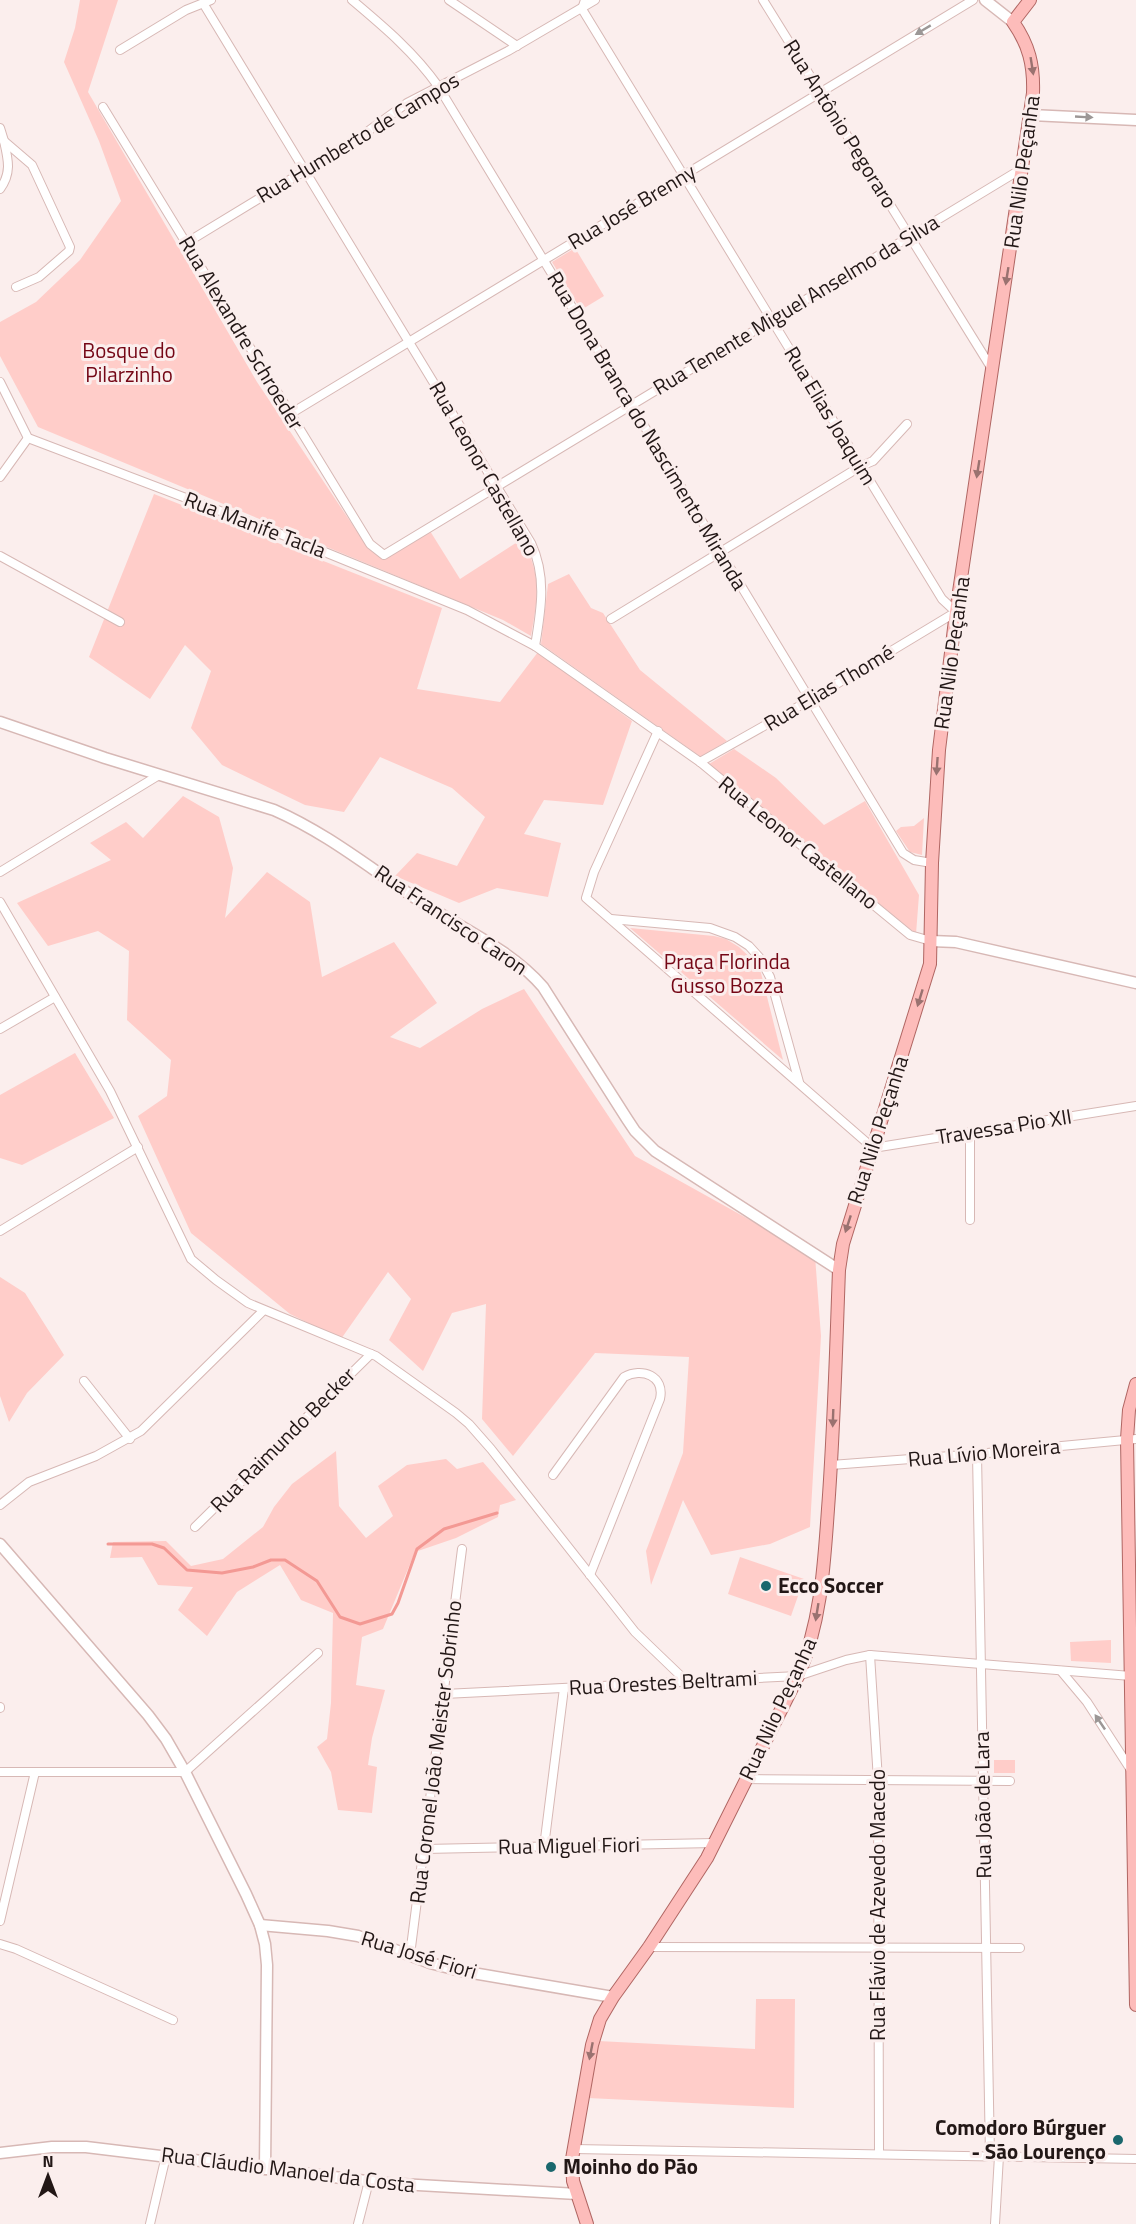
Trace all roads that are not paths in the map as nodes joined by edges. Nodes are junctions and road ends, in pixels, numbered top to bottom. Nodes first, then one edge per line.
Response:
1 (211, 0) edge
2 (352, 0) edge
3 (449, 0) edge
4 (585, 0) edge
5 (595, 0) edge
6 (763, 0) edge
7 (974, 0) edge
8 (985, 0) edge
9 (1030, 0) edge
10 (203, 3) junction
11 (582, 9) junction
12 (1013, 22) junction
13 (517, 46) junction
14 (120, 50) dead end
15 (438, 86) junction
16 (820, 93) junction
17 (103, 107) dead end
18 (1031, 115) junction
19 (1136, 120) edge
20 (0, 128) edge
21 (4, 141) junction
22 (1023, 168) junction
23 (305, 171) junction
24 (683, 175) junction
25 (0, 189) edge
26 (910, 236) junction
27 (186, 243) junction
28 (543, 260) junction
29 (16, 287) dead end
30 (772, 320) junction
31 (409, 342) junction
32 (993, 370) junction
33 (0, 382) edge
34 (631, 405) junction
35 (290, 414) junction
36 (907, 424) dead end
37 (28, 438) junction
38 (861, 466) junction
39 (0, 477) edge
40 (496, 487) junction
41 (720, 552) junction
42 (384, 555) joint
43 (0, 556) edge
44 (956, 612) junction
45 (611, 619) dead end
46 (120, 622) dead end
47 (535, 646) junction
48 (810, 700) junction
49 (0, 722) edge
50 (658, 731) junction
51 (700, 762) junction
52 (159, 775) junction
53 (932, 863) junction
54 (0, 872) edge
55 (0, 902) edge
56 (611, 919) junction
57 (931, 941) junction
58 (1136, 983) edge
59 (55, 996) junction
60 (0, 1029) edge
61 (799, 1084) junction
62 (1136, 1106) edge
63 (969, 1132) junction
64 (138, 1147) junction
65 (873, 1148) junction
66 (970, 1220) dead end
67 (0, 1231) edge
68 (839, 1270) junction
69 (263, 1311) junction
70 (371, 1353) junction
71 (84, 1381) dead end
72 (1136, 1384) edge
73 (130, 1438) junction
74 (1131, 1439) edge
75 (977, 1454) junction
76 (831, 1465) junction
77 (553, 1475) dead end
78 (0, 1505) edge
79 (195, 1527) dead end
80 (0, 1544) edge
81 (462, 1549) dead end
82 (590, 1575) junction
83 (1133, 1613) edge
84 (318, 1653) dead end
85 (870, 1655) junction
86 (981, 1663) junction
87 (1061, 1671) junction
88 (798, 1676) junction
89 (1131, 1676) junction
90 (686, 1682) junction
91 (564, 1688) junction
92 (444, 1694) junction
93 (0, 1772) edge
94 (35, 1772) junction
95 (185, 1773) junction
96 (745, 1779) junction
97 (1133, 1779) edge
98 (878, 1780) junction
99 (983, 1781) junction
100 (1010, 1781) dead end
101 (714, 1843) junction
102 (544, 1846) junction
103 (424, 1849) junction
104 (0, 1921) edge
105 (260, 1925) junction
106 (0, 1944) edge
107 (649, 1947) junction
108 (878, 1948) junction
109 (986, 1948) junction
110 (1020, 1948) dead end
111 (410, 1955) junction
112 (1136, 1955) edge
113 (613, 1997) junction
114 (1136, 2005) edge
115 (173, 2020) dead end
116 (574, 2149) junction
117 (0, 2153) edge
118 (879, 2154) junction
119 (166, 2156) junction
120 (990, 2156) junction
121 (999, 2156) junction
122 (1136, 2159) edge
123 (265, 2169) junction
124 (369, 2181) junction
125 (576, 2194) junction
126 (150, 2224) edge
127 (358, 2224) edge
128 (587, 2224) edge
129 (995, 2224) edge

1 - 10 street
2 - 15 street, Rua Dona Branca do Nascimento Miranda
3 - 13 street
4 - 11 street
5 - 11 street, Rua Humberto de Campos
6 - 16 street, Rua Antônio Pegoraro
7 -> 16 street, Rua José Brenny
8 - 12 street, Rua Nilo Peçanha
9 - 12 main road
10 - 14 street
10 - 23 street, Rua Leonor Castellano
11 - 13 street, Rua Humberto de Campos
11 - 24 street, Rua Elias Joaquim
12 -> 18 main road, Rua Nilo Peçanha
13 - 15 street, Rua Humberto de Campos
15 - 23 street, Rua Humberto de Campos
15 - 28 street, Rua Dona Branca do Nascimento Miranda
16 - 24 street, Rua José Brenny
16 - 26 street, Rua Antônio Pegoraro
17 - 27 street, Rua Alexandre Schroeder
18 -> 19 street
18 - 22 main road, Rua Nilo Peçanha
20 - 21 street
21 - 25 street
21 - 29 street
22 - 26 street, Rua Tenente Miguel Anselmo da Silva
22 -> 32 main road, Rua Nilo Peçanha
23 - 27 street, Rua Humberto de Campos
23 - 31 street, Rua Leonor Castellano
24 - 28 street, Rua José Brenny
24 - 30 street, Rua Elias Joaquim
26 - 30 street, Rua Tenente Miguel Anselmo da Silva
26 - 32 street, Rua Antônio Pegoraro
27 - 35 street, Rua Alexandre Schroeder
28 - 31 street, Rua José Brenny
28 - 34 street, Rua Dona Branca do Nascimento Miranda
30 - 34 street, Rua Tenente Miguel Anselmo da Silva
30 - 38 street, Rua Elias Joaquim
31 - 35 street, Rua José Brenny
31 - 40 street, Rua Leonor Castellano
32 -> 44 main road, Rua Nilo Peçanha
33 - 37 street
34 - 40 street, Rua Tenente Miguel Anselmo da Silva
34 - 41 street, Rua Dona Branca do Nascimento Miranda
35 - 42 street, Rua Alexandre Schroeder
36 - 38 street
37 - 39 street
37 - 47 street, Rua Manife Tacla
38 - 41 street
38 - 44 street, Rua Elias Joaquim
40 - 42 street, Rua Tenente Miguel Anselmo da Silva
40 - 47 street, Rua Leonor Castellano
41 - 45 street
41 - 48 street, Rua Dona Branca do Nascimento Miranda
43 - 46 street
44 - 48 street, Rua Elias Thomé
44 -> 53 main road, Rua Nilo Peçanha
47 - 50 street, Rua Leonor Castellano
48 - 51 street, Rua Elias Thomé
48 - 53 street, Rua Dona Branca do Nascimento Miranda
49 - 52 street, Rua Francisco Caron
50 - 51 street, Rua Leonor Castellano
50 - 56 street
51 - 57 street, Rua Leonor Castellano
52 - 54 street
52 - 68 street, Rua Francisco Caron
53 - 57 main road, Rua Nilo Peçanha
55 - 59 street
56 - 61 street
56 - 61 street
57 - 58 street
57 -> 65 main road, Rua Nilo Peçanha
59 - 60 street
59 - 64 street
61 - 65 street
62 - 63 street, Travessa Pio XII
63 - 65 street, Travessa Pio XII
63 - 66 street
64 - 67 street
64 - 69 street
65 -> 68 main road, Rua Nilo Peçanha
68 -> 76 main road, Rua Nilo Peçanha
69 - 70 street
69 - 73 street
70 - 79 street, Rua Raimundo Becker
70 - 82 street
71 - 73 street
72 - 74 main road
73 - 78 street
74 - 75 street, Rua Lívio Moreira
74 - 83 main road
75 - 76 street, Rua Lívio Moreira
75 - 86 street, Rua João de Lara
76 -> 88 main road, Rua Nilo Peçanha
77 - 82 street
80 - 95 street
81 - 92 street, Rua Coronel João Meister Sobrinho
82 - 90 street
83 - 89 main road
84 - 95 street
85 - 86 street, Rua Orestes Beltrami
85 - 88 street, Rua Orestes Beltrami
85 - 98 street, Rua Flávio de Azevedo Macedo
86 - 87 street, Rua Orestes Beltrami
86 - 99 street, Rua João de Lara
87 - 89 street, Rua Orestes Beltrami
97 -> 87 street
88 - 90 street, Rua Orestes Beltrami
88 - 96 main road, Rua Nilo Peçanha
89 - 97 main road
90 - 91 street, Rua Orestes Beltrami
91 - 92 street, Rua Orestes Beltrami
91 - 102 street
92 - 103 street, Rua Coronel João Meister Sobrinho
93 - 94 street
94 - 95 street
94 - 104 street
95 - 105 street
96 - 98 street
96 - 101 main road, Rua Nilo Peçanha
97 - 112 main road
98 - 99 street
98 - 108 street, Rua Flávio de Azevedo Macedo
99 - 100 street
99 - 109 street, Rua João de Lara
101 - 102 street, Rua Miguel Fiori
101 - 107 main road, Rua Nilo Peçanha
102 - 103 street, Rua Miguel Fiori
103 - 111 street, Rua Coronel João Meister Sobrinho
105 - 111 street, Rua José Fiori
105 - 123 street
106 - 115 street
107 - 108 street
107 - 113 main road, Rua Nilo Peçanha
108 - 109 street
108 - 118 street, Rua Flávio de Azevedo Macedo
109 - 110 street
109 - 120 street, Rua João de Lara
111 - 113 street, Rua José Fiori
112 - 114 main road
113 -> 116 main road, Rua Nilo Peçanha
116 - 118 street
116 - 125 main road, Rua Nilo Peçanha
117 - 119 street, Rua Cláudio Manoel da Costa
118 - 120 street
119 - 123 street, Rua Cláudio Manoel da Costa
119 - 126 street
120 - 121 street
121 - 122 street
121 - 129 street
123 - 124 street, Rua Cláudio Manoel da Costa
124 - 125 street, Rua Cláudio Manoel da Costa
124 - 127 street
125 - 128 main road, Rua Nilo Peçanha

